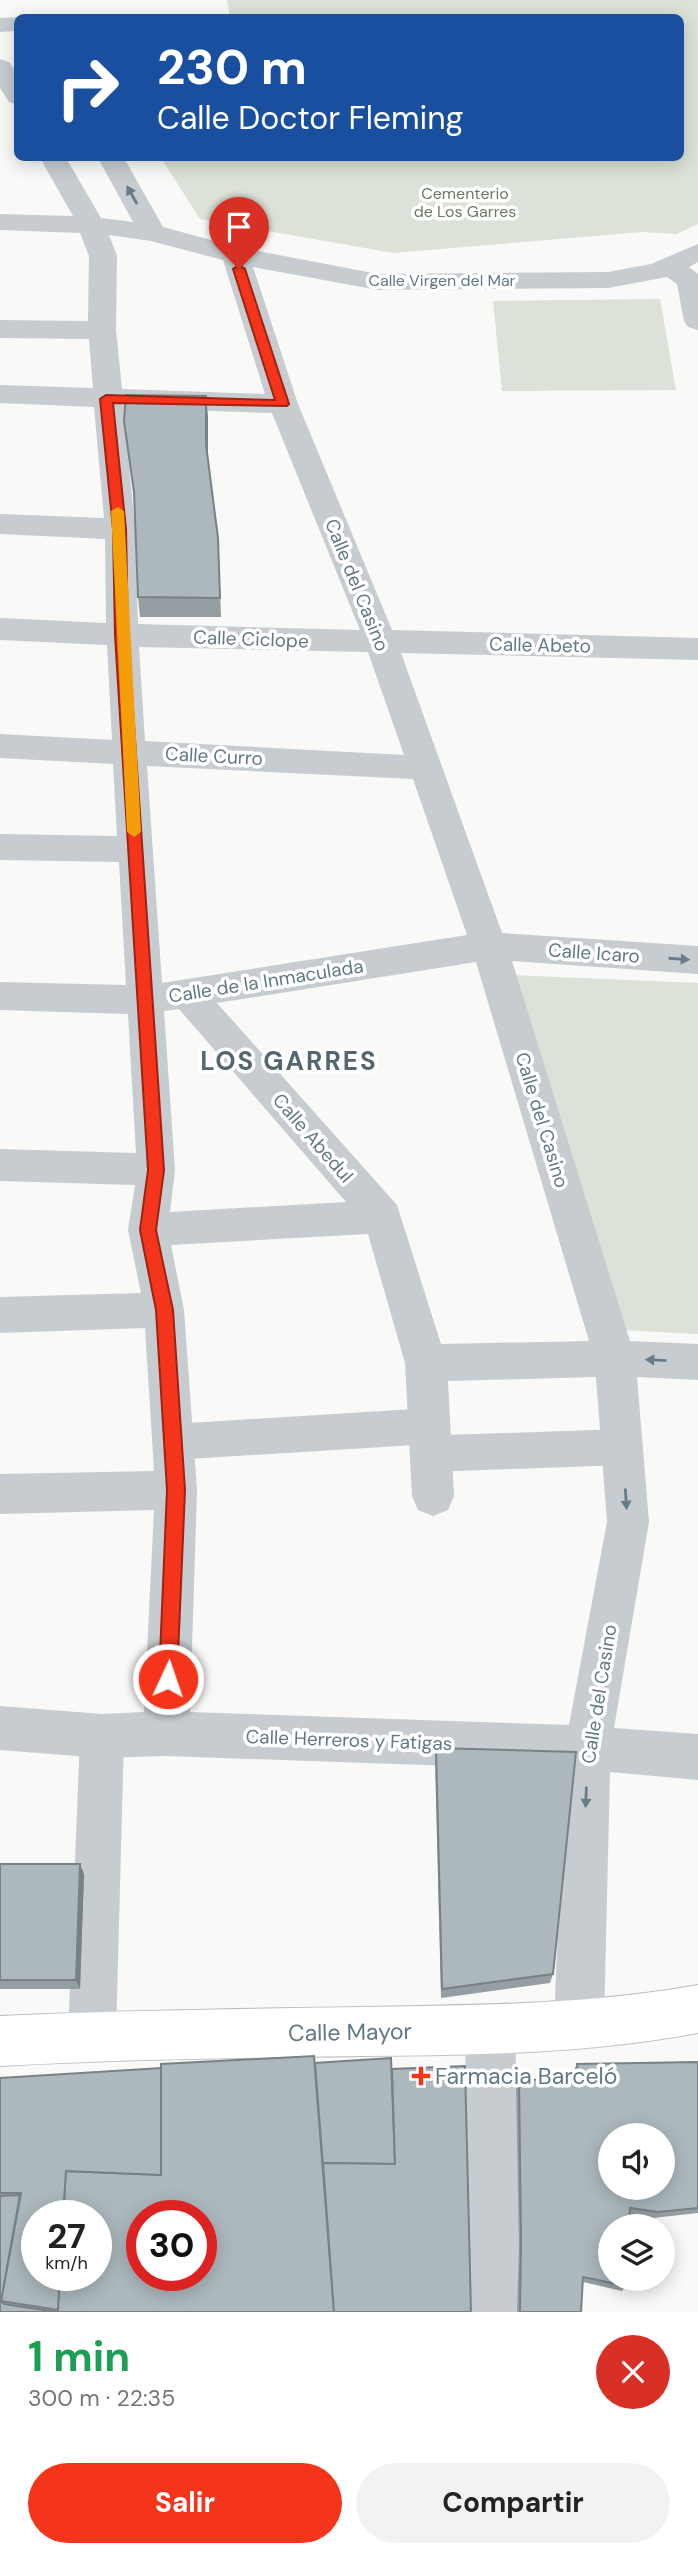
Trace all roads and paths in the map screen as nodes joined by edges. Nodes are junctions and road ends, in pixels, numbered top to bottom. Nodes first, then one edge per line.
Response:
1 (0, 66) edge
2 (14, 90) edge
3 (55, 161) edge
4 (113, 161) edge
5 (0, 222) edge
6 (92, 225) junction
7 (152, 233) junction
8 (698, 252) edge
9 (235, 255) junction
10 (686, 276) edge
11 (698, 321) edge
12 (0, 329) edge
13 (102, 330) junction
14 (0, 394) edge
15 (106, 399) junction
16 (283, 404) junction
17 (0, 524) edge
18 (120, 529) junction
19 (0, 629) edge
20 (122, 635) junction
21 (381, 642) junction
22 (698, 649) edge
23 (0, 746) edge
24 (129, 752) junction
25 (428, 768) junction
26 (0, 847) edge
27 (135, 849) junction
28 (489, 946) junction
29 (698, 960) edge
30 (188, 995) junction
31 (0, 996) edge
32 (145, 1000) junction
33 (0, 1165) edge
34 (156, 1170) junction
35 (383, 1217) junction
36 (148, 1230) junction
37 (164, 1310) junction
38 (0, 1315) edge
39 (615, 1358) junction
40 (698, 1362) edge
41 (426, 1363) junction
42 (430, 1440) junction
43 (173, 1442) junction
44 (622, 1447) junction
45 (176, 1490) junction
46 (0, 1494) edge
47 (433, 1496) dead end
48 (0, 1728) edge
49 (166, 1734) junction
50 (102, 1736) junction
51 (588, 1748) junction
52 (698, 1757) edge
53 (698, 2009) edge
54 (579, 2024) junction
55 (490, 2029) junction
56 (92, 2036) junction
57 (0, 2041) edge
58 (496, 2312) edge

1 - 2 street
3 - 6 street
7 -> 4 street
5 - 6 street, Calle Virgen del Mar
6 - 7 street, Calle Virgen del Mar
6 - 13 street
7 - 9 street, Calle Virgen del Mar
8 - 10 street, Calle Virgen del Mar
9 - 10 street, Calle Virgen del Mar
9 - 16 street, Calle del Casino
10 - 11 street
12 - 13 street
13 - 15 street
14 - 15 street
15 - 16 street
15 - 18 street
16 - 21 street, Calle del Casino
17 - 18 street
18 - 20 street
19 - 20 street, Calle Ciclope
20 - 21 street, Calle Ciclope
20 - 24 street
21 - 22 street, Calle Abeto
21 - 25 street, Calle del Casino
23 - 24 street, Calle Curro
24 - 25 street, Calle Curro
24 - 27 street
25 - 28 street, Calle del Casino
26 - 27 street
27 - 32 street
28 -> 29 street, Calle Icaro
28 - 30 street, Calle de la Inmaculada
28 - 39 street, Calle del Casino
30 - 32 street, Calle de la Inmaculada
30 - 35 street, Calle Abedul
31 - 32 street, Calle de la Inmaculada
32 - 34 street
33 - 34 street
34 - 36 street
35 - 36 street
35 - 41 street, Calle Abedul
36 - 37 street
37 - 38 street
37 - 43 street
40 -> 39 street
39 - 41 street
39 - 44 street, Calle del Casino
41 - 42 street, Calle Abedul
42 - 43 street
42 - 44 street
42 - 47 street, Calle Abedul
43 - 45 street
44 -> 51 street, Calle del Casino
45 - 46 street
45 - 49 street
48 - 50 street, Calle Herreros y Fatigas
49 - 50 street, Calle Herreros y Fatigas
49 - 51 street, Calle Herreros y Fatigas
50 - 56 street
51 - 52 street, Calle Herreros y Fatigas
51 -> 54 street, Calle del Casino
53 - 54 main road, Calle Mayor
54 - 55 main road, Calle Mayor
55 - 56 main road, Calle Mayor
55 - 58 street
56 - 57 main road, Calle Mayor

